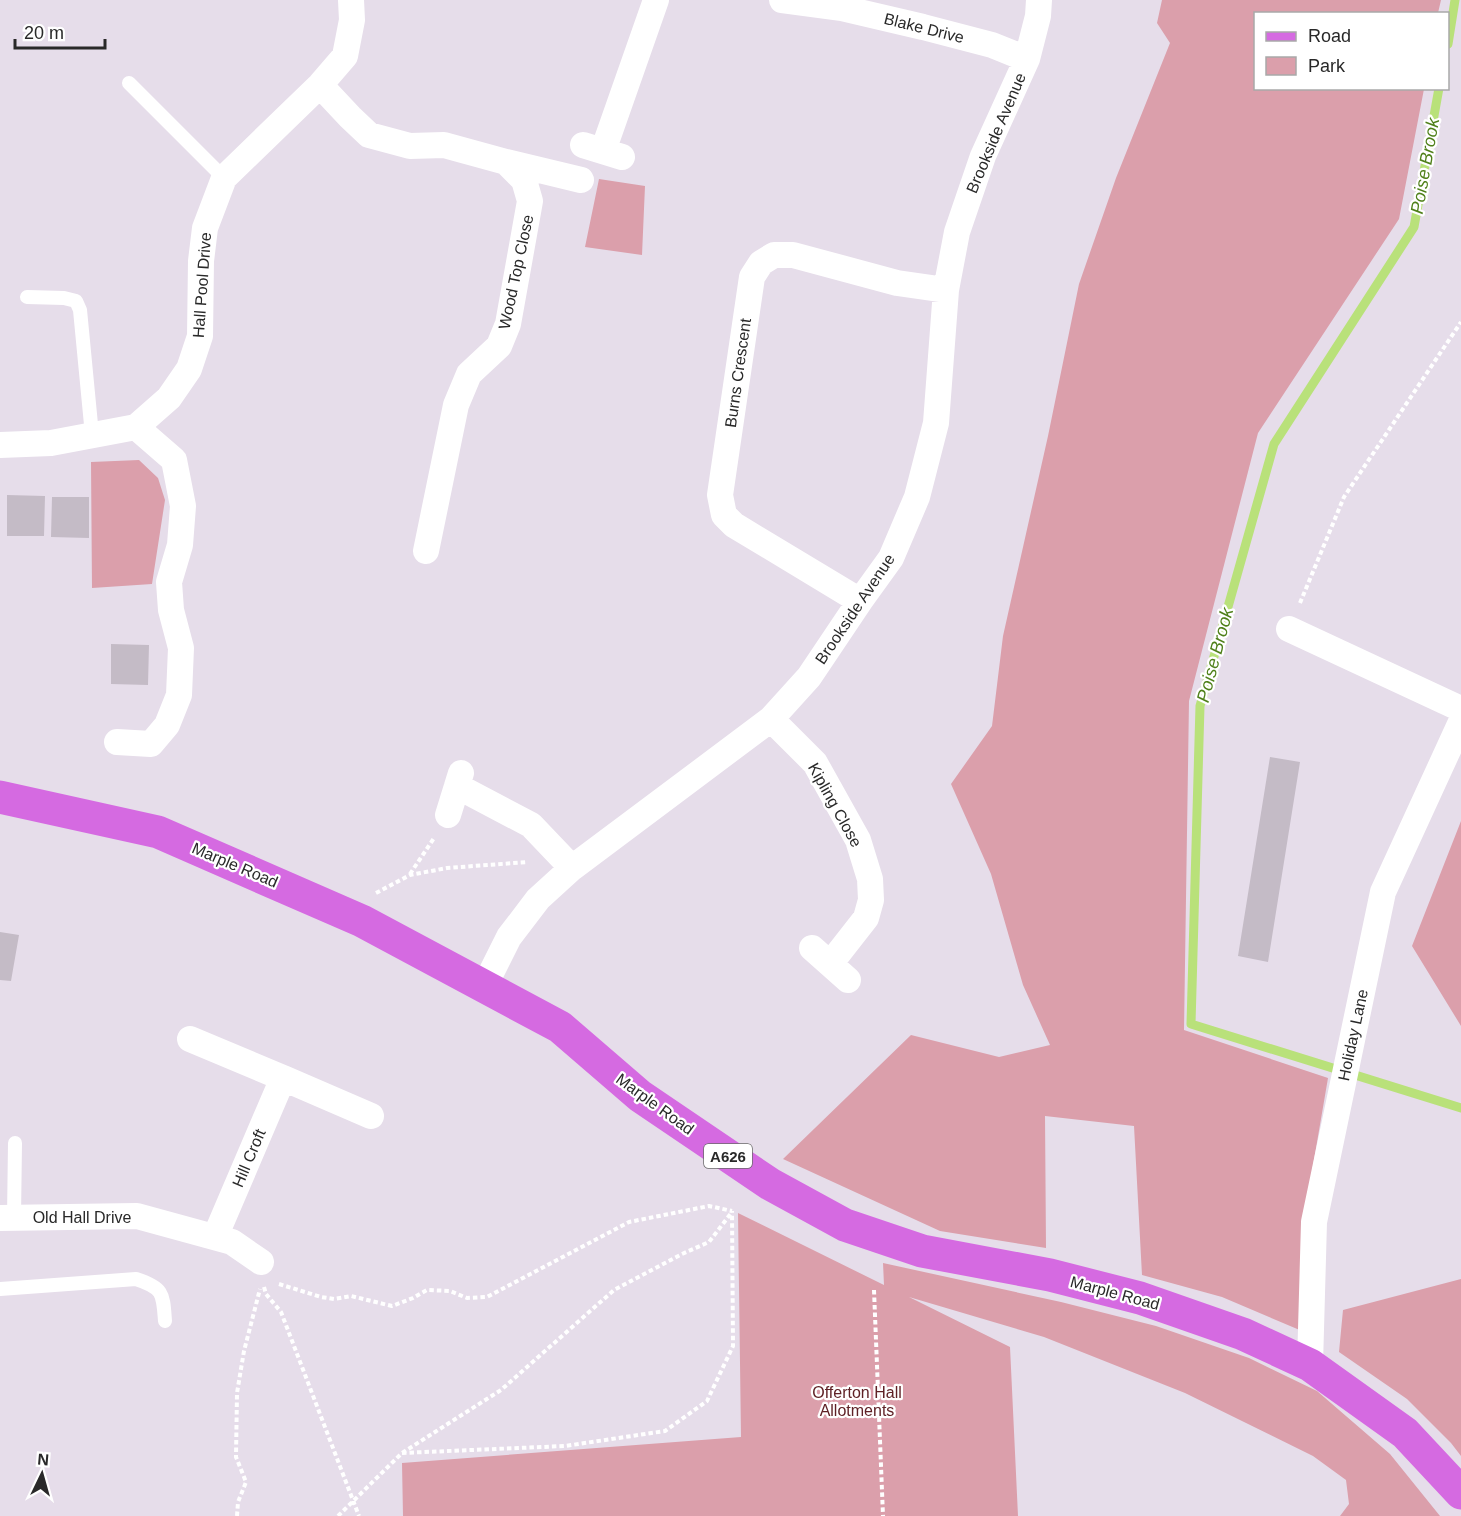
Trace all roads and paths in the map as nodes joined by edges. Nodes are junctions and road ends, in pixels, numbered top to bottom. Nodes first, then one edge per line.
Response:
1 (351, 0) edge
2 (656, 0) edge
3 (783, 0) edge
4 (1039, 0) edge
5 (1027, 59) junction
6 (129, 82) dead end
7 (320, 85) junction
8 (602, 151) dead end
9 (506, 162) junction
10 (224, 178) junction
11 (581, 180) dead end
12 (946, 290) junction
13 (27, 297) dead end
14 (1461, 321) edge
15 (136, 427) junction
16 (92, 435) junction
17 (0, 446) edge
18 (426, 551) dead end
19 (860, 601) junction
20 (1289, 629) joint
21 (1461, 709) edge
22 (771, 719) junction
23 (1461, 722) edge
24 (117, 742) dead end
25 (0, 797) edge
26 (448, 815) joint
27 (568, 864) junction
28 (410, 875) junction
29 (348, 915) junction
30 (830, 964) dead end
31 (484, 987) junction
32 (190, 1039) dead end
33 (283, 1078) junction
34 (371, 1116) dead end
35 (15, 1143) dead end
36 (732, 1211) junction
37 (7, 1217) edge
38 (215, 1238) junction
39 (262, 1270) junction
40 (0, 1289) edge
41 (874, 1290) dead end
42 (165, 1321) dead end
43 (1310, 1365) junction
44 (402, 1453) junction
45 (1461, 1493) edge
46 (353, 1501) junction
47 (237, 1516) edge
48 (338, 1516) edge
49 (359, 1516) edge
50 (883, 1516) edge

1 - 7 street, Hall Pool Drive
2 - 8 street
3 - 5 street, Blake Drive
4 - 5 street, Brookside Avenue
5 - 12 street, Brookside Avenue
6 - 10 lane
7 - 9 street
7 - 10 street, Hall Pool Drive
9 - 11 street
9 - 18 street, Wood Top Close
10 - 15 street, Hall Pool Drive
12 - 19 street, Brookside Avenue
12 - 19 street, Burns Crescent
13 - 16 lane
14 - 20 path
15 - 16 street
15 - 24 street
16 - 17 street
19 - 22 street, Brookside Avenue
20 - 21 street
22 - 27 street, Brookside Avenue
22 - 30 street, Kipling Close
23 - 43 street, Holiday Lane
25 - 29 main road, Marple Road / A626
26 - 27 street
26 - 28 path
27 - 28 path
27 - 31 street, Brookside Avenue
28 - 29 path
29 - 31 main road, Marple Road / A626
31 - 43 main road, Marple Road / A626
32 - 33 street
33 - 34 street
33 - 38 street, Hill Croft
35 - 37 lane
36 - 39 path
36 - 44 path
36 - 44 path
37 - 38 street, Old Hall Drive
38 - 39 street, Old Hall Drive
39 - 46 path
39 - 47 path
40 - 42 lane
41 - 50 path
43 - 45 main road, Marple Road / A626
44 - 46 path
46 - 48 path
46 - 49 path

